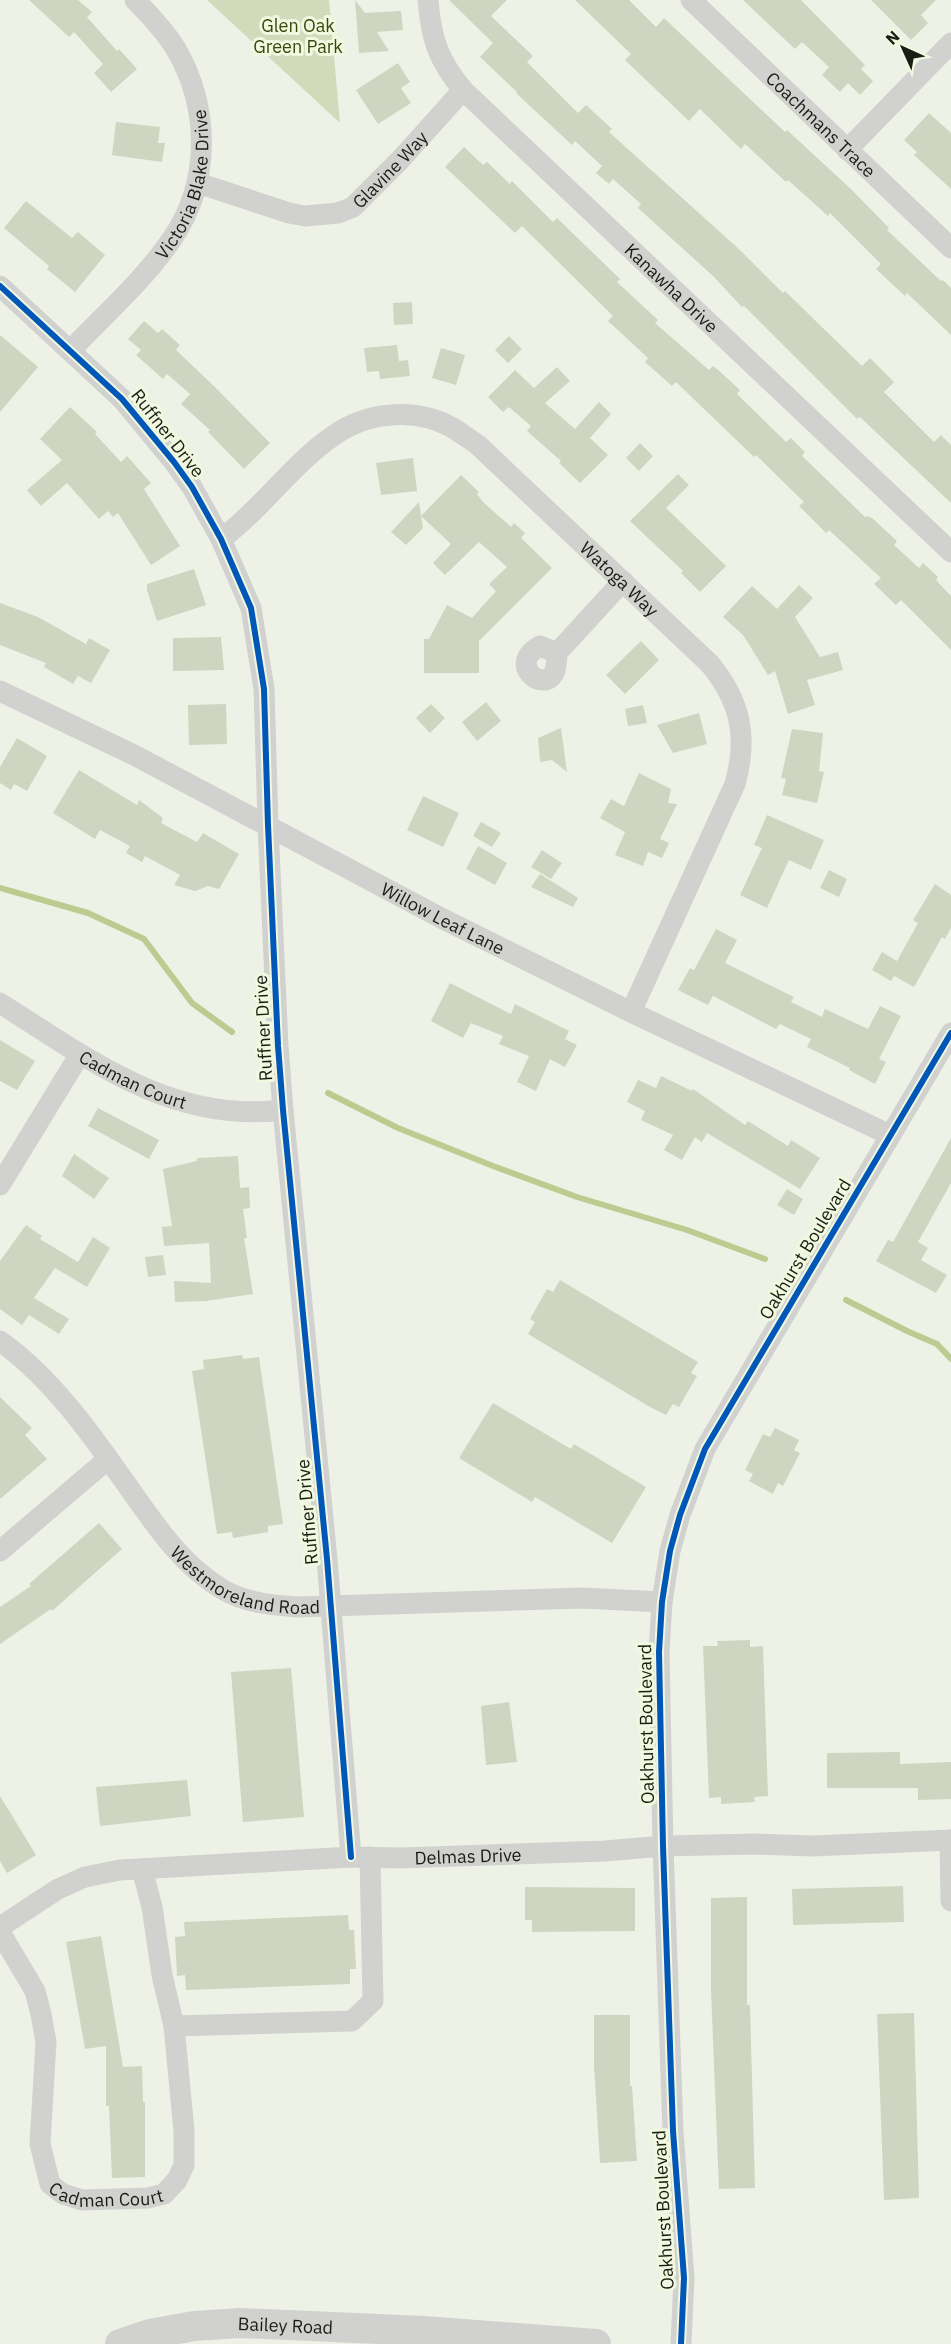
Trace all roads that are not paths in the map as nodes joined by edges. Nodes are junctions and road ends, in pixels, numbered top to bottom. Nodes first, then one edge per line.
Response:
1 (135, 0) edge
2 (428, 0) edge
3 (691, 0) edge
4 (951, 43) edge
5 (463, 90) junction
6 (847, 150) junction
7 (198, 183) junction
8 (951, 248) edge
9 (0, 286) edge
10 (71, 350) junction
11 (222, 540) junction
12 (951, 552) edge
13 (623, 581) junction
14 (557, 653) dead end
15 (0, 691) edge
16 (268, 825) junction
17 (0, 1003) edge
18 (630, 1012) junction
19 (951, 1033) edge
20 (80, 1054) junction
21 (283, 1110) junction
22 (890, 1135) junction
23 (0, 1185) edge
24 (0, 1341) edge
25 (108, 1459) junction
26 (0, 1551) edge
27 (662, 1602) junction
28 (329, 1606) junction
29 (950, 1840) edge
30 (663, 1846) junction
31 (361, 1857) junction
32 (142, 1869) junction
33 (951, 1901) edge
34 (0, 1927) edge
35 (0, 1932) edge
36 (174, 2026) junction
37 (425, 2337) edge
38 (120, 2344) edge
39 (596, 2344) edge
40 (681, 2344) edge

1 - 7 street, Victoria Blake Drive
2 - 5 street, Kanawha Drive
3 - 6 street, Coachmans Trace
4 - 6 street
5 - 7 street, Glavine Way
5 - 12 street, Kanawha Drive
6 - 8 street, Coachmans Trace
7 - 10 street, Victoria Blake Drive
9 - 10 street, Ruffner Drive
10 - 11 street, Ruffner Drive
11 - 13 street, Watoga Way
11 - 16 street, Ruffner Drive
13 - 14 street
13 - 18 street, Watoga Way
15 - 16 street, Willow Leaf Lane
16 - 18 street, Willow Leaf Lane
16 - 21 street, Ruffner Drive
17 - 20 street, Cadman Court
18 - 22 street, Willow Leaf Lane
19 - 22 street, Oakhurst Boulevard
20 - 21 street, Cadman Court
20 - 23 street
21 - 28 street, Ruffner Drive
22 - 27 street, Oakhurst Boulevard
24 - 25 street, Westmoreland Road
25 - 26 street
25 - 28 street, Westmoreland Road
27 - 28 street, Westmoreland Road
27 - 30 street, Oakhurst Boulevard
28 - 31 street, Ruffner Drive
29 - 30 street, Delmas Drive
29 - 33 street
30 - 31 street, Delmas Drive
30 - 40 street, Oakhurst Boulevard
31 - 32 street, Delmas Drive
31 - 36 street, Ruffner Drive
32 - 34 street, Delmas Drive
32 - 36 street, Cadman Court
35 - 36 street, Cadman Court
37 - 38 street, Bailey Road
37 - 39 street, Bailey Road

